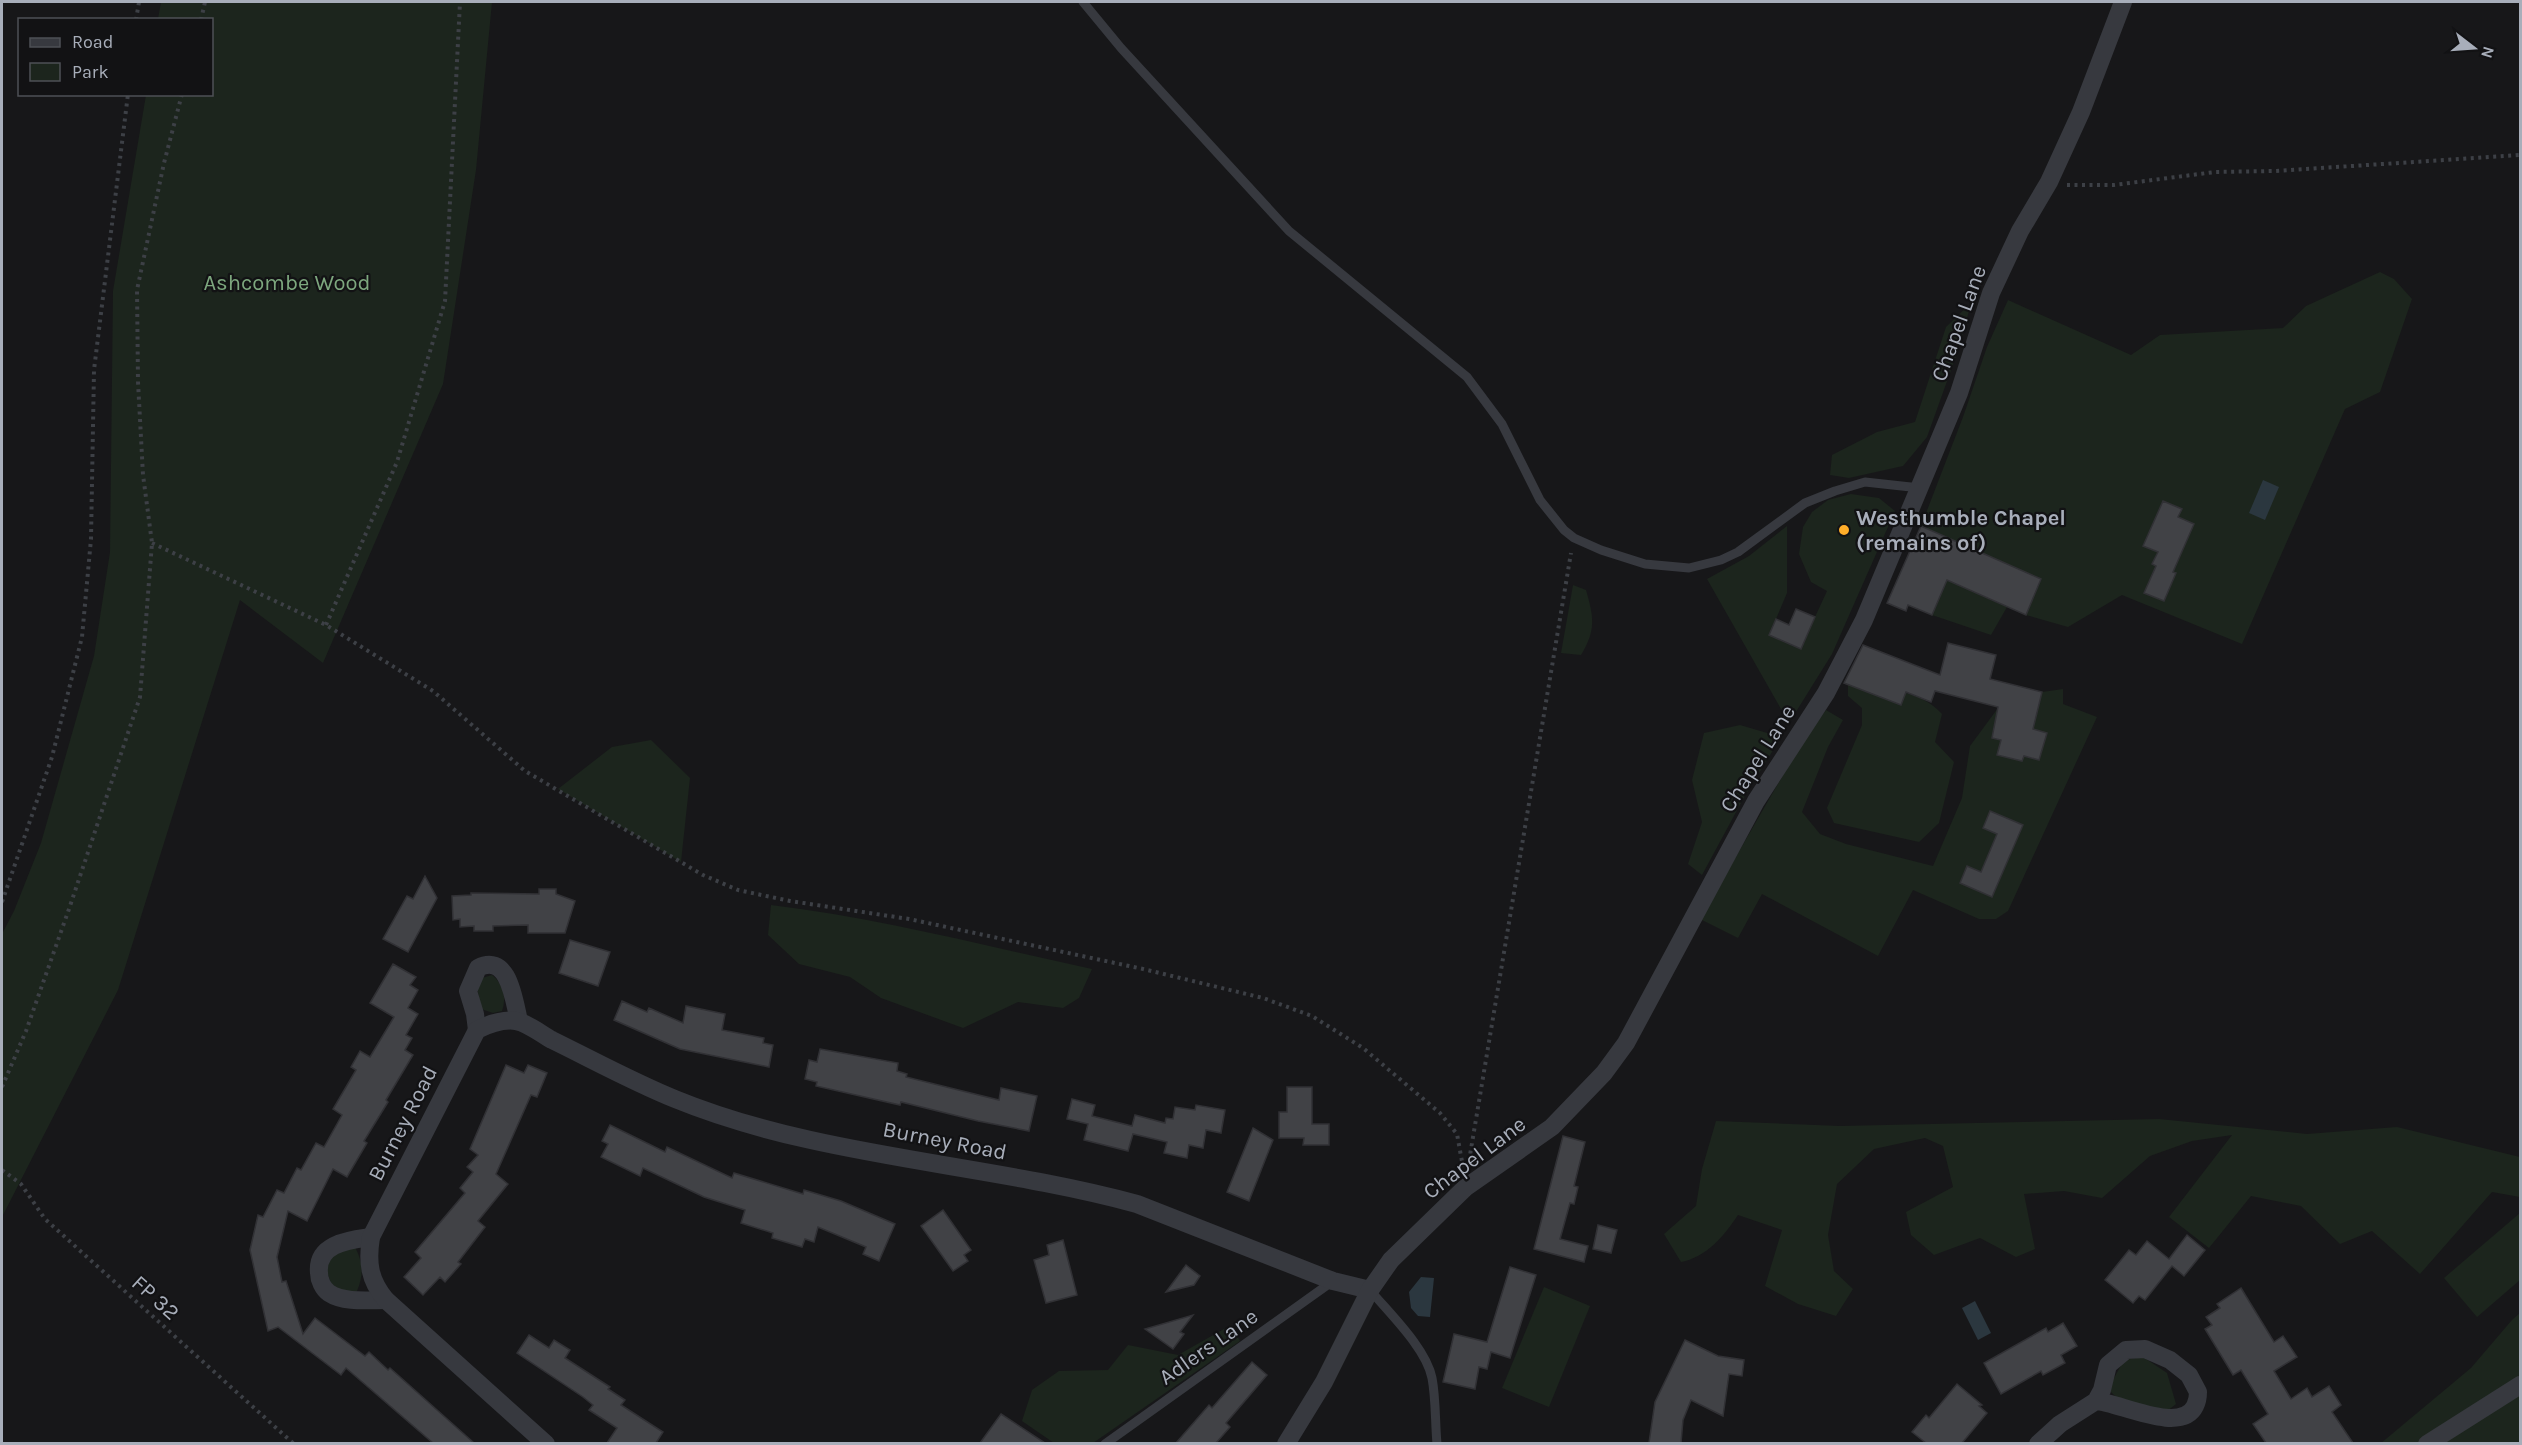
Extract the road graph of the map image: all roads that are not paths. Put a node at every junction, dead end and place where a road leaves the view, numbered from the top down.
1 (1083, 2) edge
2 (2123, 2) edge
3 (1920, 488) junction
4 (519, 1021) junction
5 (477, 1030) junction
6 (371, 1237) junction
7 (1334, 1281) junction
8 (1370, 1290) junction
9 (386, 1300) junction
10 (2520, 1385) edge
11 (2096, 1401) junction
12 (546, 1443) edge
13 (1105, 1443) edge
14 (1286, 1443) edge
15 (1437, 1443) edge
16 (2038, 1443) edge
17 (2427, 1443) edge

1 - 3 lane
2 - 3 street, Chapel Lane
3 - 8 street, Chapel Lane
4 - 5 street
4 - 5 street
4 - 7 street, Burney Road
5 - 6 street, Burney Road
6 - 9 street, Burney Road
6 - 9 street
7 - 8 street, Burney Road
7 - 13 lane, Adlers Lane
8 - 14 street, Chapel Lane
8 - 15 lane
9 - 12 street, Burney Road
10 - 17 street
11 - 11 street
11 - 16 street

